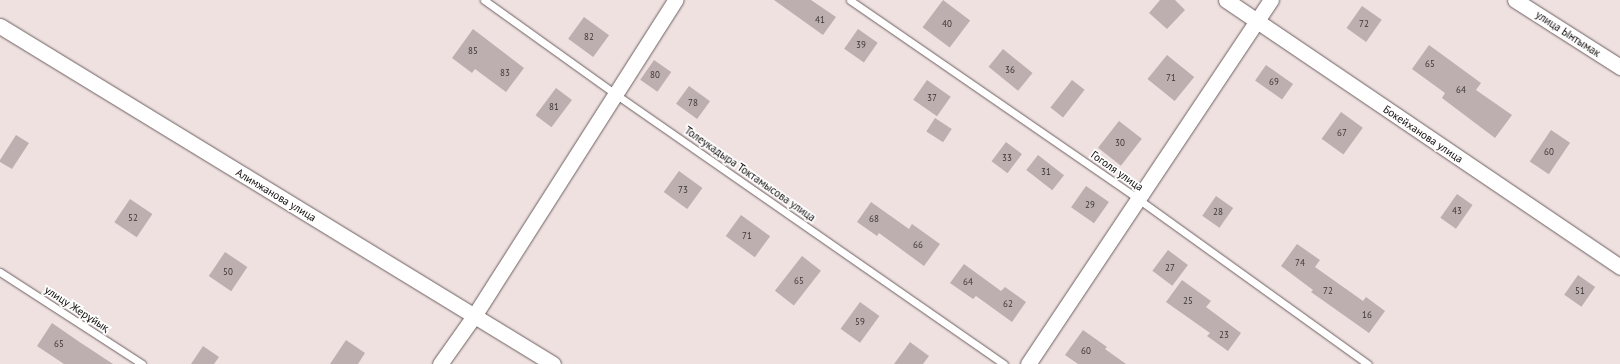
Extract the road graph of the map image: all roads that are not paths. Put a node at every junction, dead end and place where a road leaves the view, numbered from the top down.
1 (484, 0) edge
2 (675, 0) edge
3 (850, 0) edge
4 (1226, 0) edge
5 (1271, 0) edge
6 (1515, 0) edge
7 (1256, 22) junction
8 (0, 26) edge
9 (1620, 67) edge
10 (614, 93) junction
11 (1138, 199) junction
12 (1620, 267) edge
13 (0, 272) edge
14 (474, 316) junction
15 (142, 364) edge
16 (440, 364) edge
17 (553, 364) edge
18 (1004, 364) edge
19 (1028, 364) edge
20 (1368, 364) edge

1 - 10 lane, Толеукадыра Токтамысова улица
2 - 10 street
3 - 11 lane, Гоголя улица
4 - 7 street, Бокейханова улица
5 - 7 street
6 - 9 street, улица Ынтымак
7 - 11 street
7 - 12 street, Бокейханова улица
8 - 14 street, Алимжанова улица
10 - 14 street
10 - 18 lane, Толеукадыра Токтамысова улица
11 - 19 street
11 - 20 lane, Гоголя улица
13 - 15 lane, улицу Жерұйық
14 - 16 street
14 - 17 street, Алимжанова улица

